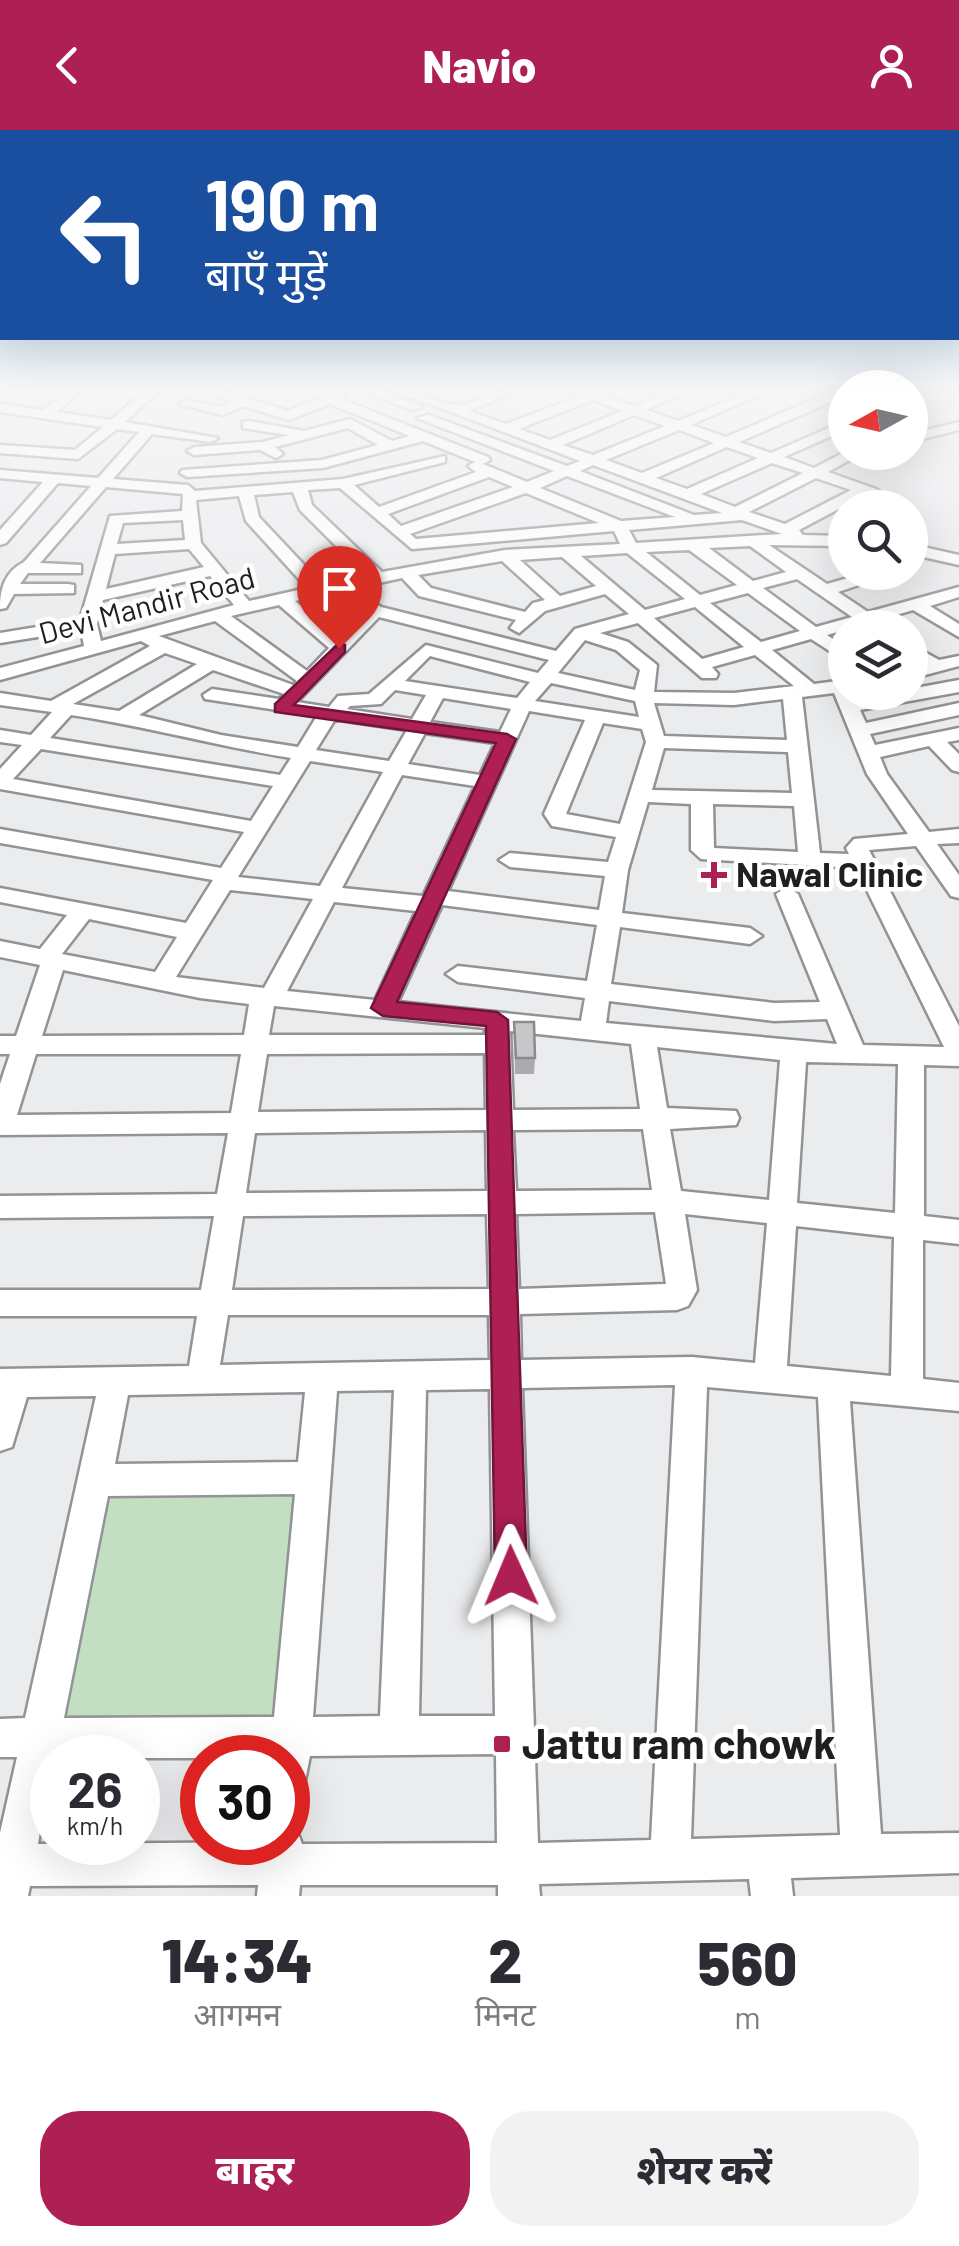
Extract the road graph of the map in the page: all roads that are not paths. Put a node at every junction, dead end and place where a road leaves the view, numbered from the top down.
1 (108, 473) edge
2 (188, 473) edge
3 (249, 473) edge
4 (367, 473) edge
5 (381, 473) edge
6 (470, 473) edge
7 (500, 473) edge
8 (562, 473) edge
9 (579, 473) edge
10 (632, 473) edge
11 (654, 473) edge
12 (734, 473) edge
13 (0, 474) edge
14 (814, 474) joint
15 (371, 476) junction
16 (644, 478) junction
17 (54, 479) junction
18 (99, 483) junction
19 (343, 483) junction
20 (188, 486) junction
21 (299, 486) junction
22 (526, 488) junction
23 (863, 490) edge
24 (245, 491) junction
25 (689, 494) junction
26 (565, 504) junction
27 (828, 508) edge
28 (548, 511) dead end
29 (377, 513) junction
30 (742, 514) junction
31 (190, 516) junction
32 (530, 518) dead end
33 (696, 520) junction
34 (619, 526) junction
35 (786, 530) junction
36 (2, 536) edge
37 (405, 538) junction
38 (478, 538) junction
39 (804, 539) junction
40 (753, 540) junction
41 (828, 540) edge
42 (192, 544) junction
43 (692, 544) junction
44 (630, 548) junction
45 (106, 550) junction
46 (566, 552) junction
47 (928, 553) edge
48 (505, 555) junction
49 (828, 556) edge
50 (954, 558) edge
51 (928, 563) edge
52 (0, 565) edge
53 (436, 565) junction
54 (27, 567) junction
55 (794, 569) junction
56 (74, 570) dead end
57 (214, 570) junction
58 (406, 572) junction
59 (378, 578) junction
60 (344, 585) junction
61 (750, 586) junction
62 (609, 588) junction
63 (68, 589) dead end
64 (828, 589) edge
65 (825, 590) junction
66 (319, 591) junction
67 (959, 592) edge
68 (94, 597) junction
69 (2, 599) edge
70 (282, 599) junction
71 (698, 601) junction
72 (557, 602) junction
73 (915, 604) junction
74 (56, 605) dead end
75 (245, 607) junction
76 (375, 610) junction
77 (853, 610) edge
78 (901, 610) edge
79 (217, 614) junction
80 (642, 616) junction
81 (528, 618) junction
82 (88, 624) junction
83 (828, 630) edge
84 (959, 632) edge
85 (581, 633) junction
86 (813, 633) junction
87 (142, 634) junction
88 (0, 638) edge
89 (505, 643) junction
90 (828, 644) edge
91 (163, 646) junction
92 (93, 647) junction
93 (339, 648) junction
94 (758, 648) junction
95 (64, 655) junction
96 (561, 658) junction
97 (211, 662) junction
98 (946, 664) edge
99 (605, 665) junction
100 (700, 665) junction
101 (0, 674) edge
102 (113, 674) junction
103 (544, 678) junction
104 (959, 683) edge
105 (392, 684) junction
106 (302, 686) junction
107 (928, 686) edge
108 (438, 690) junction
109 (828, 693) edge
110 (803, 694) junction
111 (212, 695) dead end
112 (643, 697) junction
113 (0, 698) edge
114 (734, 699) junction
115 (524, 702) junction
116 (60, 708) junction
117 (281, 708) junction
118 (959, 709) edge
119 (851, 710) edge
120 (597, 715) junction
121 (330, 716) junction
122 (122, 717) junction
123 (418, 728) junction
124 (859, 730) junction
125 (655, 733) junction
126 (959, 734) edge
127 (0, 736) edge
128 (507, 739) junction
129 (933, 739) junction
130 (35, 742) junction
131 (798, 746) junction
132 (868, 753) junction
133 (304, 754) junction
134 (959, 766) edge
135 (396, 768) junction
136 (0, 782) edge
137 (286, 782) junction
138 (487, 782) junction
139 (639, 796) junction
140 (702, 797) junction
141 (804, 800) junction
142 (257, 828) junction
143 (628, 832) junction
144 (0, 836) edge
145 (959, 836) edge
146 (924, 839) junction
147 (510, 860) dead end
148 (810, 860) junction
149 (864, 862) junction
150 (616, 870) junction
151 (225, 879) junction
152 (959, 891) edge
153 (787, 894) dead end
154 (0, 895) edge
155 (327, 895) junction
156 (432, 901) junction
157 (84, 910) junction
158 (609, 920) junction
159 (193, 932) junction
160 (750, 936) dead end
161 (0, 949) edge
162 (50, 959) junction
163 (458, 974) dead end
164 (161, 982) junction
165 (598, 990) junction
166 (267, 997) junction
167 (383, 1008) junction
168 (834, 1010) junction
169 (592, 1030) junction
170 (497, 1032) junction
171 (642, 1036) junction
172 (256, 1044) junction
173 (13, 1045) edge
174 (794, 1052) junction
175 (854, 1054) junction
176 (959, 1054) edge
177 (911, 1056) junction
178 (726, 1118) dead end
179 (500, 1119) junction
180 (654, 1119) junction
181 (244, 1122) junction
182 (0, 1124) edge
183 (666, 1202) junction
184 (502, 1204) junction
185 (230, 1206) junction
186 (0, 1207) edge
187 (784, 1214) junction
188 (907, 1226) junction
189 (959, 1232) edge
190 (504, 1302) junction
191 (0, 1303) edge
192 (214, 1303) junction
193 (692, 1371) junction
194 (506, 1377) junction
195 (410, 1378) junction
196 (322, 1379) junction
197 (770, 1379) junction
198 (202, 1381) junction
199 (115, 1382) junction
200 (7, 1383) edge
201 (833, 1386) junction
202 (906, 1393) junction
203 (959, 1396) edge
204 (0, 1436) edge
205 (313, 1478) junction
206 (94, 1480) junction
207 (515, 1734) junction
208 (41, 1735) edge
209 (292, 1735) edge
210 (310, 1736) edge
211 (399, 1736) junction
212 (0, 1738) edge
213 (30, 1738) edge
214 (30, 1786) edge
215 (959, 1853) edge
216 (862, 1855) junction
217 (670, 1860) junction
218 (280, 1868) edge
219 (770, 1877) edge
220 (519, 1880) edge
221 (10, 1881) edge

1 - 18 street
2 - 20 street
3 - 20 street
4 - 15 street
5 - 15 street
6 - 29 street
7 - 22 street
8 - 22 street
9 - 33 street
10 - 16 street
11 - 16 street
12 - 25 street
13 - 17 street
14 - 23 street
14 - 30 street
15 - 19 street
16 - 25 street
17 - 18 street
17 - 36 street
18 - 20 street
18 - 54 street
19 - 21 street
19 - 29 street
20 - 24 street
20 - 31 street
21 - 24 street
21 - 59 street
22 - 26 street
22 - 37 street
24 - 66 street
25 - 30 street
26 - 28 street
26 - 34 street
27 - 35 street
29 - 37 street
30 - 33 street
30 - 35 street
31 - 42 street
31 - 45 street
32 - 38 street
33 - 34 street
34 - 38 street
34 - 44 street
35 - 39 street
37 - 38 street
37 - 53 street
39 - 40 street, Devi Mandir Road
39 - 41 street, Devi Mandir Road
40 - 43 street, Devi Mandir Road
40 - 55 street
42 - 45 street
42 - 57 street
43 - 44 street, Devi Mandir Road
43 - 61 street
44 - 46 street, Devi Mandir Road
44 - 71 street
45 - 68 street
46 - 48 street, Devi Mandir Road
46 - 62 street
47 - 50 street
48 - 53 street, Devi Mandir Road
48 - 72 street
49 - 55 street
50 - 51 street
52 - 54 street
53 - 58 street, Devi Mandir Road
54 - 56 street
54 - 69 street
55 - 61 street
55 - 65 street
57 - 68 street
57 - 75 street
58 - 59 street, Devi Mandir Road
58 - 81 street
59 - 60 street, Devi Mandir Road
60 - 66 street, Devi Mandir Road
60 - 76 street
61 - 71 street
61 - 86 street
62 - 72 street
62 - 80 street
63 - 69 street
64 - 65 street
65 - 77 street
66 - 70 street, Devi Mandir Road
67 - 73 street
68 - 82 street
69 - 74 street
70 - 75 street, Devi Mandir Road
70 - 93 street
71 - 80 street
71 - 94 street
72 - 81 street
73 - 78 street
73 - 84 street
75 - 79 street, Devi Mandir Road
76 - 89 street
76 - 93 street
79 - 87 street, Devi Mandir Road
79 - 106 street
80 - 85 street
80 - 100 street
81 - 89 street
82 - 88 street
82 - 92 street
83 - 86 street
85 - 96 street
85 - 99 street
86 - 90 street
86 - 94 street
87 - 91 street
87 - 92 street, Devi Mandir Road
89 - 96 street
91 - 97 street
91 - 102 street
92 - 95 street, Devi Mandir Road
93 - 106 street
94 - 100 street
94 - 110 street
95 - 101 street, Devi Mandir Road
95 - 102 street
96 - 103 street
97 - 106 street
97 - 122 street
98 - 104 street
99 - 103 street
99 - 112 street
99 - 112 street
100 - 114 street
102 - 116 street
103 - 105 street
103 - 115 street
104 - 107 street
105 - 108 street
105 - 121 street
106 - 117 street
108 - 115 street
108 - 123 street
109 - 110 street
110 - 114 street
110 - 131 street
111 - 117 street
112 - 114 street
112 - 125 street
113 - 116 street
115 - 120 street
115 - 128 street
116 - 122 street
116 - 130 street
117 - 121 street
118 - 124 street
119 - 124 street
120 - 125 street
120 - 143 street
121 - 123 street
121 - 133 street
122 - 133 street
123 - 128 street
123 - 135 street
124 - 132 street
125 - 131 street
125 - 139 street
126 - 129 street
127 - 130 street
128 - 138 street
129 - 132 street
129 - 134 street
130 - 136 street
130 - 137 street
131 - 141 street
132 - 146 street
133 - 135 street
133 - 137 street
135 - 138 street
135 - 155 street
136 - 142 street
137 - 142 street
138 - 156 street
139 - 140 street
139 - 143 street
140 - 141 street
140 - 148 street
141 - 148 street
142 - 151 street
143 - 150 street
144 - 151 street
145 - 146 street
146 - 149 street
146 - 152 street
147 - 150 street
148 - 149 street
149 - 176 street
150 - 158 street
151 - 155 street
151 - 159 street
153 - 168 street
154 - 157 street
155 - 156 street
155 - 166 street
156 - 158 street
156 - 167 street
157 - 159 street
157 - 162 street
158 - 160 street
158 - 165 street
159 - 164 street
161 - 162 street
162 - 164 street
162 - 173 street
163 - 165 street
164 - 166 street
165 - 168 street
165 - 169 street
166 - 167 street
166 - 172 street
167 - 170 street
168 - 175 street
169 - 170 street
169 - 171 street
170 - 172 street
170 - 179 street
171 - 174 street
171 - 180 street
172 - 173 street
172 - 181 street
173 - 182 street
174 - 175 street
174 - 187 street
175 - 177 street
176 - 177 street
177 - 188 street
178 - 180 street
179 - 180 street
179 - 181 street
179 - 184 street
180 - 183 street
181 - 182 street
181 - 185 street
183 - 184 street
183 - 187 street
183 - 190 street
184 - 185 street
184 - 190 street
185 - 186 street
185 - 192 street
187 - 188 street
187 - 197 street
188 - 189 street
188 - 202 street
190 - 192 street
190 - 194 street
191 - 192 street
192 - 198 street
193 - 194 street
193 - 197 street
193 - 217 street
194 - 195 street
194 - 207 street
195 - 196 street
195 - 211 street
196 - 198 street
196 - 205 street
197 - 201 street
198 - 199 street
199 - 200 street
199 - 206 street
200 - 204 street
201 - 202 street
201 - 216 street
202 - 203 street
205 - 206 street
205 - 209 street
206 - 208 street
207 - 211 street
207 - 220 street
210 - 211 street
212 - 213 street
214 - 221 street
215 - 216 street
216 - 219 street
217 - 219 street
217 - 220 street
218 - 220 street
218 - 221 street

